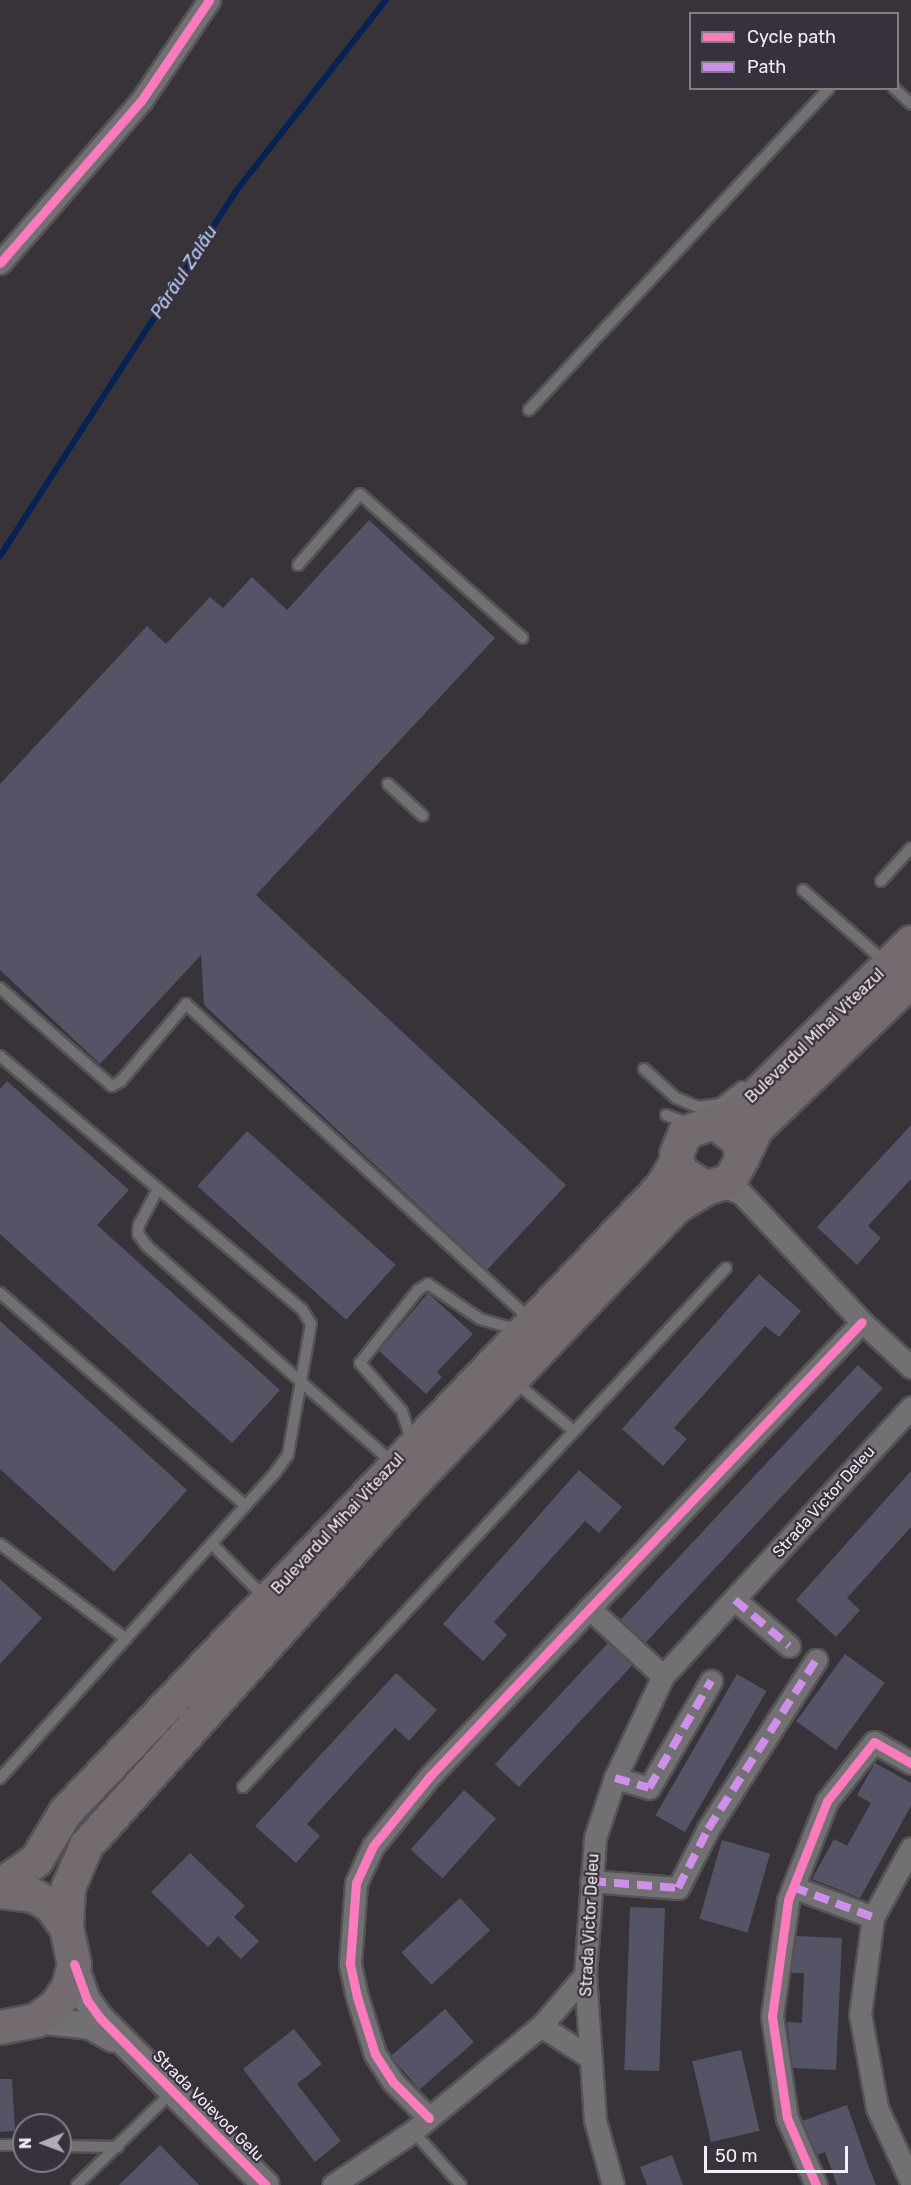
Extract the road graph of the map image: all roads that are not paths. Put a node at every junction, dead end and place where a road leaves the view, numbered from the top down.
1 (209, 0) edge
2 (827, 90) edge
3 (896, 90) edge
4 (911, 104) edge
5 (0, 263) edge
6 (529, 410) dead end
7 (298, 565) dead end
8 (523, 638) dead end
9 (388, 784) dead end
10 (423, 816) dead end
11 (911, 848) edge
12 (881, 881) dead end
13 (803, 890) dead end
14 (904, 963) edge
15 (0, 988) edge
16 (0, 1056) edge
17 (644, 1069) dead end
18 (768, 1083) junction
19 (692, 1138) junction
20 (729, 1179) junction
21 (158, 1189) junction
22 (726, 1268) dead end
23 (0, 1293) edge
24 (861, 1322) junction
25 (527, 1325) junction
26 (911, 1367) edge
27 (512, 1380) junction
28 (303, 1385) junction
29 (911, 1407) edge
30 (574, 1431) junction
31 (407, 1464) junction
32 (246, 1506) junction
33 (0, 1544) edge
34 (212, 1544) junction
35 (735, 1600) junction
36 (589, 1608) junction
37 (277, 1609) junction
38 (126, 1639) junction
39 (789, 1646) dead end
40 (816, 1660) dead end
41 (663, 1676) junction
42 (711, 1681) dead end
43 (911, 1763) edge
44 (0, 1778) edge
45 (615, 1778) junction
46 (243, 1787) dead end
47 (911, 1848) edge
48 (591, 1881) junction
49 (0, 1885) edge
50 (793, 1887) junction
51 (0, 1891) edge
52 (873, 1917) junction
53 (66, 1927) junction
54 (74, 1964) junction
55 (585, 1975) junction
56 (36, 2020) junction
57 (541, 2026) junction
58 (0, 2027) edge
59 (129, 2047) junction
60 (588, 2055) junction
61 (173, 2091) junction
62 (421, 2125) junction
63 (72, 2146) edge
64 (118, 2147) junction
65 (911, 2182) edge
66 (264, 2184) edge
67 (77, 2185) edge
68 (333, 2185) edge
69 (461, 2185) edge
70 (613, 2185) edge
71 (816, 2185) edge

1 - 5 street
2 - 6 lane
3 - 4 lane
7 - 8 lane
9 - 10 lane
11 - 12 lane
13 - 14 lane
14 - 18 main road, Bulevardul Mihai Viteazul
14 - 20 main road, Bulevardul Mihai Viteazul
15 - 25 lane
16 - 21 lane
17 - 18 lane
18 - 19 main road, Bulevardul Mihai Viteazul
19 - 20 main road
19 - 20 main road
19 - 25 main road, Bulevardul Mihai Viteazul
20 - 24 street
20 - 27 main road, Bulevardul Mihai Viteazul
21 - 28 lane
21 - 28 lane
22 - 30 lane
23 - 32 lane
24 - 26 street
24 - 36 street
25 - 31 main road, Bulevardul Mihai Viteazul
25 - 31 lane
27 - 30 lane
27 - 31 main road, Bulevardul Mihai Viteazul
28 - 31 lane
28 - 32 lane
29 - 35 street, Strada Victor Deleu
30 - 46 lane
31 - 37 main road, Bulevardul Mihai Viteazul
32 - 34 lane
33 - 38 lane
34 - 37 lane
34 - 38 lane
35 - 39 street
35 - 41 street, Strada Victor Deleu
36 - 41 street
36 - 62 street
37 - 49 main road, Bulevardul Mihai Viteazul
37 - 53 main road, Bulevardul Mihai Viteazul
38 - 44 lane
40 - 48 street
41 - 45 street, Strada Victor Deleu
42 - 45 street
43 - 50 street
45 - 48 street, Strada Victor Deleu
47 - 52 street
48 - 55 street, Strada Victor Deleu
50 - 52 street
50 - 71 street
51 - 53 main road
52 - 65 street
53 - 54 main road
54 - 56 main road
54 - 59 street
55 - 57 street
55 - 60 street, Strada Victor Deleu
56 - 58 main road
56 - 59 street
57 - 60 street
57 - 62 street
59 - 61 street, Strada Voievod Gelu
60 - 70 street, Strada Victor Deleu
61 - 64 lane
61 - 66 street, Strada Voievod Gelu
62 - 68 street
62 - 69 lane
63 - 64 lane
64 - 67 lane

